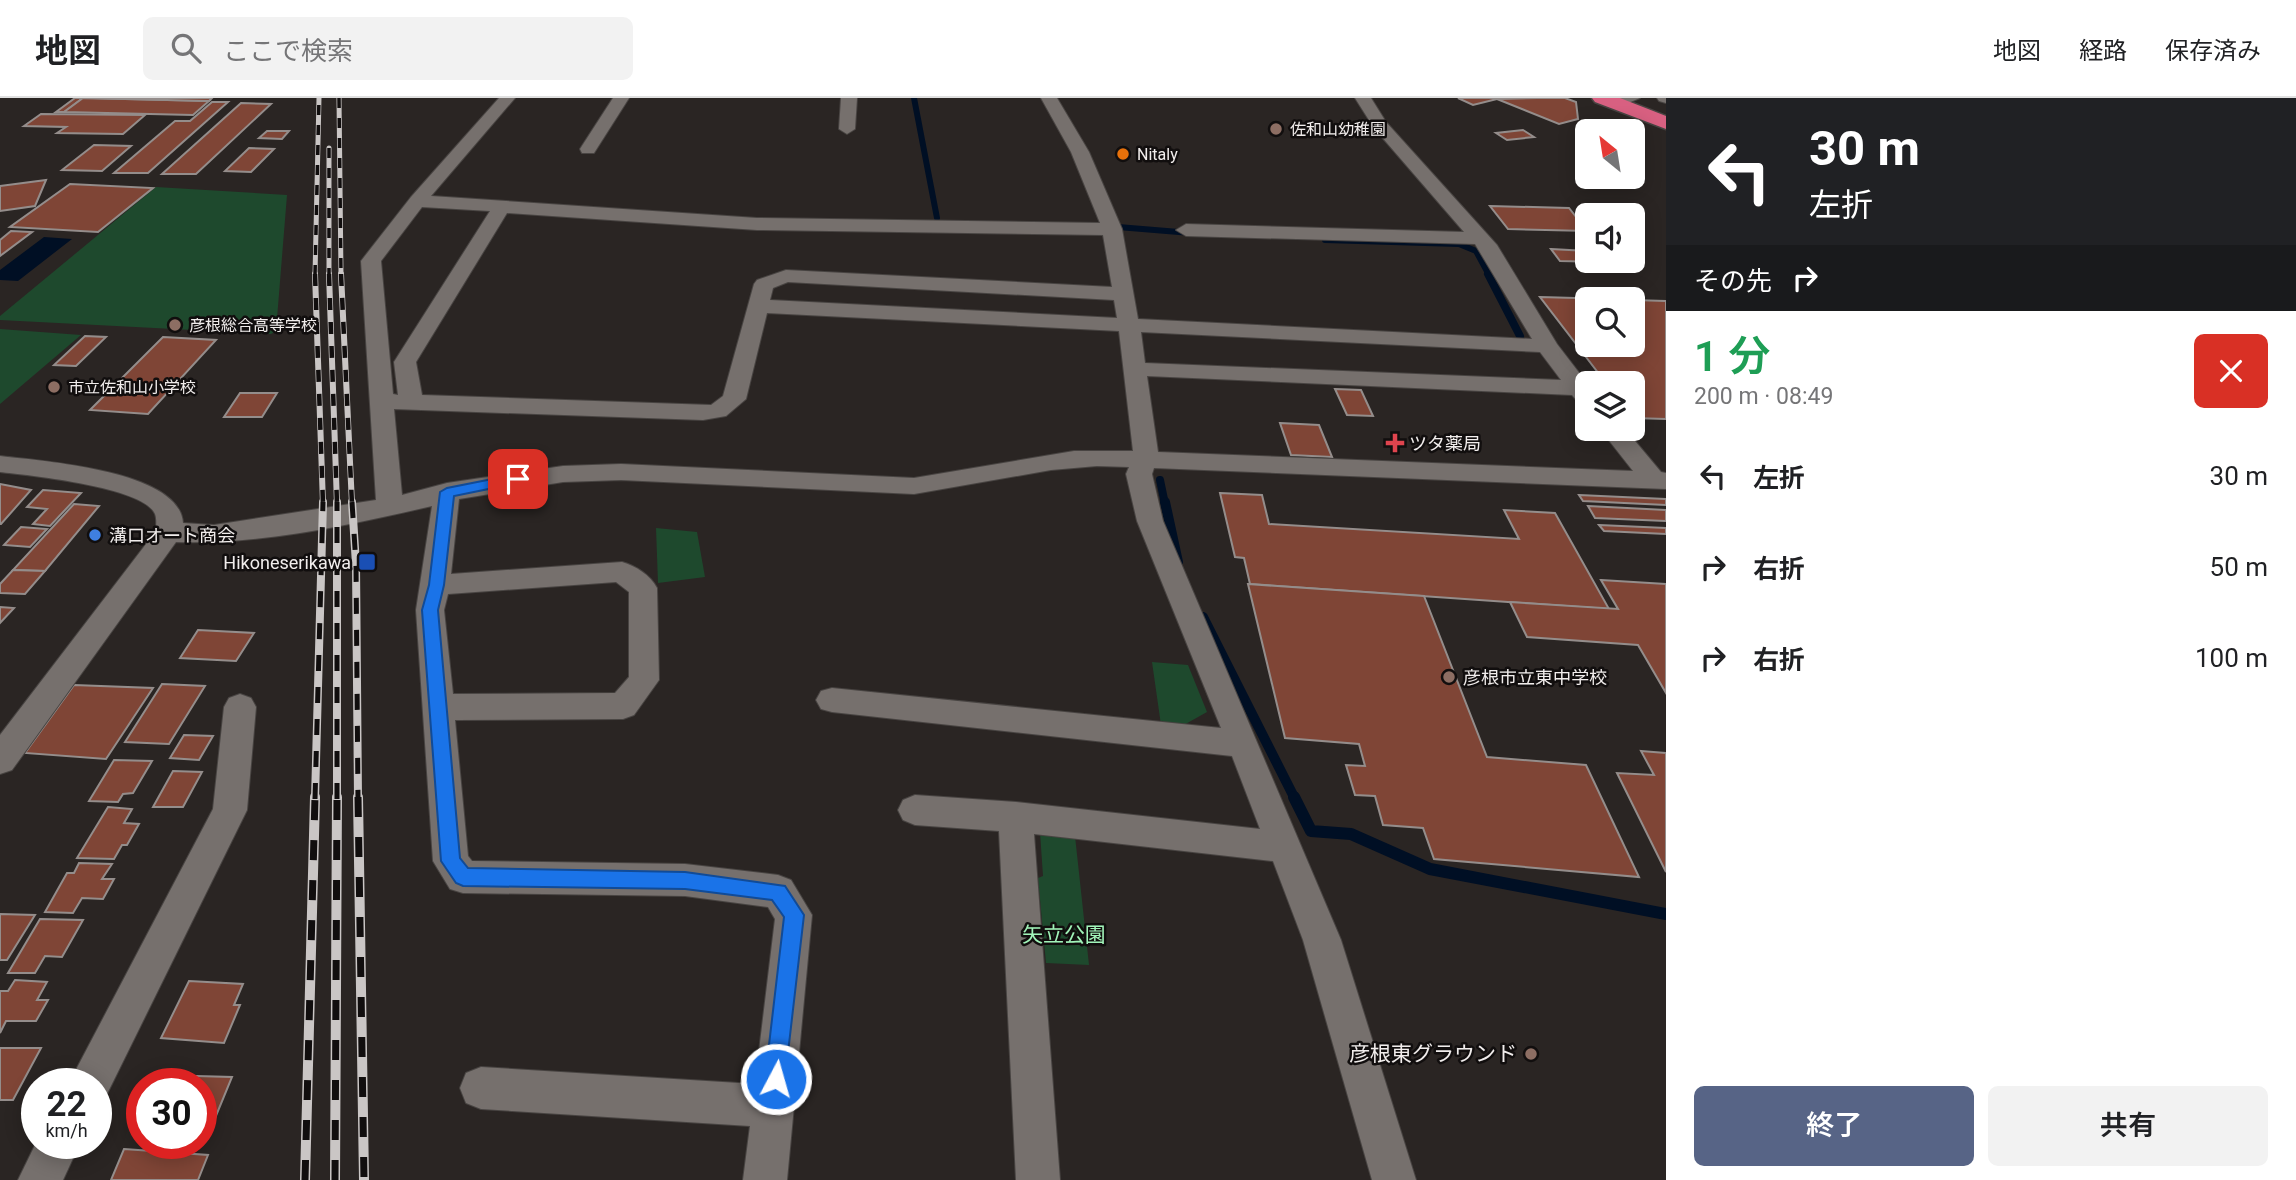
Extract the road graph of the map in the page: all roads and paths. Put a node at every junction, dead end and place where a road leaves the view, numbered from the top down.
1 (507, 98) edge
2 (621, 98) edge
3 (849, 98) edge
4 (1049, 98) edge
5 (1363, 98) edge
6 (1617, 100) edge
7 (1666, 123) edge
8 (847, 129) dead end
9 (588, 149) dead end
10 (417, 201) junction
11 (501, 208) junction
12 (1112, 229) junction
13 (1186, 230) dead end
14 (1479, 238) junction
15 (1122, 294) junction
16 (758, 306) junction
17 (1129, 327) junction
18 (1547, 346) junction
19 (1135, 369) junction
20 (1575, 383) edge
21 (1575, 393) edge
22 (411, 400) junction
23 (382, 401) junction
24 (1623, 441) edge
25 (1143, 460) junction
26 (0, 464) edge
27 (1660, 480) edge
28 (447, 492) junction
29 (390, 507) junction
30 (169, 532) junction
31 (436, 585) junction
32 (832, 700) dead end
33 (240, 707) dead end
34 (438, 707) junction
35 (1244, 744) junction
36 (0, 760) edge
37 (915, 810) dead end
38 (1016, 817) junction
39 (1284, 847) junction
40 (98, 1068) edge
41 (481, 1087) dead end
42 (773, 1107) junction
43 (51, 1159) edge
44 (40, 1180) edge
45 (765, 1180) edge
46 (1038, 1180) edge
47 (1394, 1180) edge

1 - 10 street
2 - 9 street
3 - 8 street
4 - 12 street
5 - 14 street
6 - 7 highway
10 - 11 street
10 - 23 street
11 - 12 street
11 - 22 street
12 - 15 street
13 - 14 street
14 - 18 street
15 - 16 street
15 - 17 street
16 - 17 street
16 - 22 street
17 - 18 street
17 - 19 street
18 - 20 street
19 - 21 street
19 - 25 street
22 - 23 street
23 - 29 street
24 - 27 street
25 - 27 street
25 - 28 street
25 - 35 street
26 - 30 street
28 - 29 street
28 - 31 street
29 - 30 street
30 - 36 street
31 - 34 street
31 - 34 street
32 - 35 street
33 - 40 street
34 - 42 street
35 - 39 street
37 - 38 street
38 - 39 street
38 - 46 street
39 - 47 street
41 - 42 street
42 - 45 street
43 - 44 street

